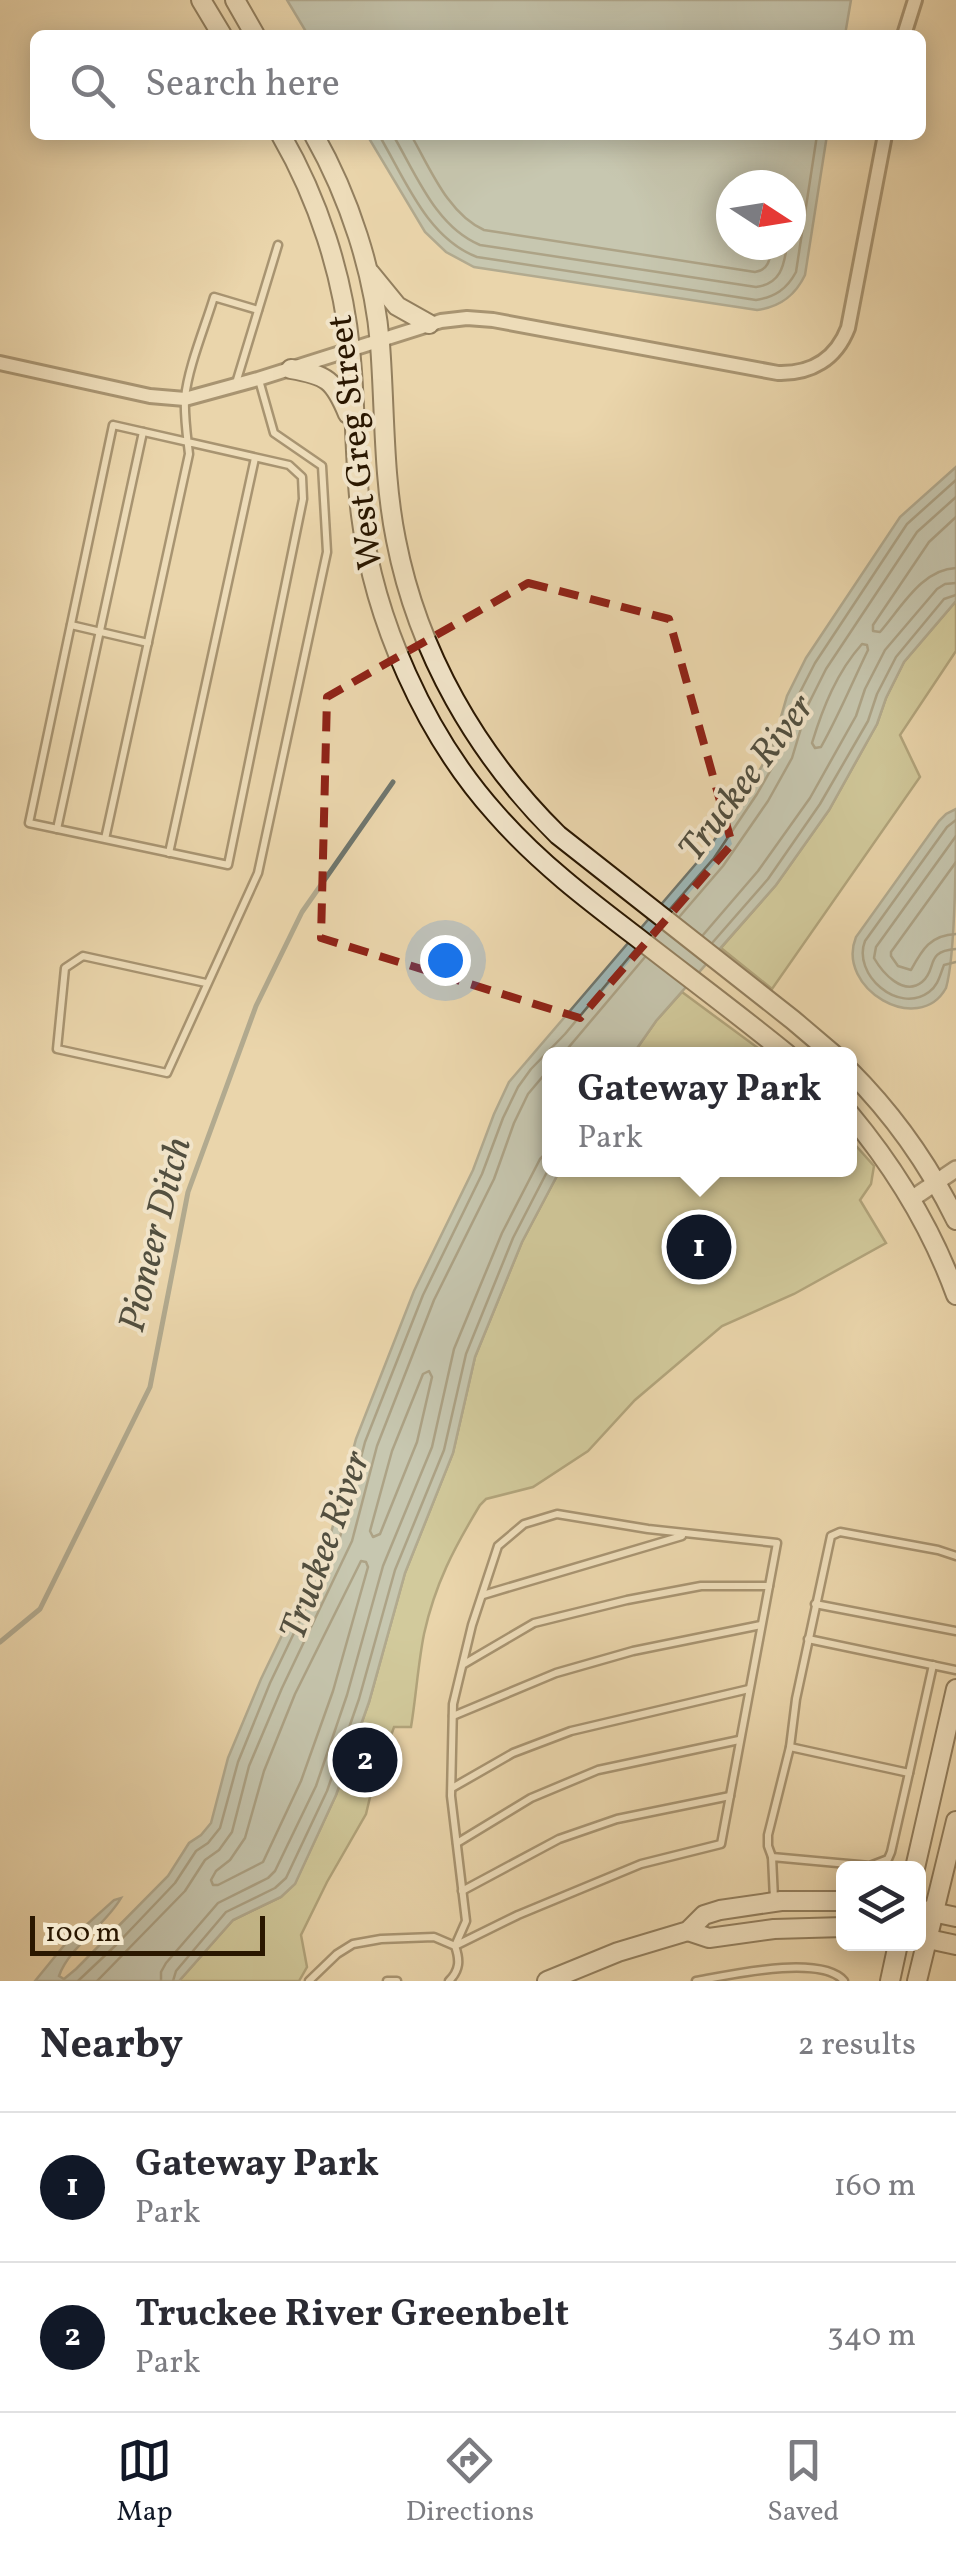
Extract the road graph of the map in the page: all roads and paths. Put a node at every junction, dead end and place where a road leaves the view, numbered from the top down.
1 (201, 0) edge
2 (234, 0) edge
3 (915, 0) edge
4 (219, 30) edge
5 (253, 30) edge
6 (906, 30) edge
7 (284, 140) edge
8 (316, 140) edge
9 (884, 140) edge
10 (278, 245) dead end
11 (366, 267) junction
12 (258, 310) junction
13 (429, 324) junction
14 (379, 340) junction
15 (350, 349) junction
16 (0, 363) edge
17 (291, 369) junction
18 (258, 379) junction
19 (235, 386) junction
20 (185, 400) junction
21 (355, 429) junction
22 (143, 432) junction
23 (188, 442) junction
24 (255, 458) junction
25 (70, 625) junction
26 (100, 632) junction
27 (148, 642) junction
28 (57, 829) junction
29 (105, 839) junction
30 (170, 853) junction
31 (206, 983) junction
32 (778, 1047) edge
33 (825, 1047) edge
34 (857, 1079) edge
35 (857, 1123) edge
36 (956, 1170) edge
37 (936, 1183) junction
38 (910, 1200) junction
39 (956, 1220) edge
40 (956, 1295) edge
41 (688, 1534) junction
42 (956, 1556) edge
43 (769, 1586) junction
44 (482, 1595) junction
45 (815, 1604) junction
46 (762, 1625) junction
47 (956, 1632) edge
48 (808, 1638) junction
49 (463, 1664) junction
50 (933, 1665) junction
51 (956, 1670) edge
52 (956, 1688) edge
53 (749, 1689) junction
54 (453, 1716) junction
55 (740, 1740) junction
56 (790, 1748) junction
57 (908, 1773) junction
58 (451, 1789) junction
59 (730, 1796) junction
60 (956, 1820) edge
61 (456, 1843) junction
62 (772, 1856) junction
63 (916, 1861) edge
64 (462, 1891) junction
65 (836, 1901) edge
66 (774, 1902) junction
67 (926, 1910) edge
68 (956, 1917) edge
69 (836, 1927) edge
70 (688, 1932) junction
71 (926, 1939) edge
72 (956, 1945) edge
73 (455, 1946) junction
74 (896, 1951) edge
75 (921, 1951) edge
76 (309, 1981) edge
77 (387, 1981) edge
78 (397, 1981) edge
79 (449, 1981) edge
80 (547, 1981) edge
81 (696, 1981) edge
82 (844, 1981) edge
83 (890, 1981) edge
84 (917, 1981) edge

1 - 4 main road
2 - 5 main road
3 - 6 street
7 - 15 main road, West Greg Street
8 - 11 main road, West Greg Street
9 - 13 street
10 - 12 lane
11 - 13 main road
11 - 14 main road, West Greg Street
12 - 19 lane
12 - 20 lane
13 - 14 street
14 - 15 street
14 - 33 main road, West Greg Street
15 - 17 street
15 - 21 main road, West Greg Street
16 - 20 street
17 - 18 street
17 - 21 main road
18 - 19 street
18 - 31 lane
19 - 20 street
20 - 23 lane
21 - 32 main road, West Greg Street
22 - 23 lane
22 - 25 lane
22 - 26 lane
23 - 24 lane
23 - 27 lane
24 - 30 lane
24 - 30 lane
25 - 26 lane
25 - 28 lane
26 - 27 lane
26 - 28 lane
27 - 29 lane
28 - 29 lane
29 - 30 lane
31 - 31 lane
34 - 37 main road
35 - 38 main road
36 - 37 street
37 - 38 street
37 - 39 main road
38 - 40 main road
41 - 43 lane
41 - 44 lane
41 - 44 lane
42 - 45 lane
43 - 46 lane
43 - 49 lane
44 - 49 lane
45 - 47 lane
45 - 48 lane
46 - 53 lane
46 - 54 lane
48 - 50 lane
48 - 56 lane
49 - 54 lane
50 - 51 lane
50 - 57 lane
52 - 63 main road
53 - 55 lane
53 - 58 lane
54 - 58 lane
55 - 59 lane
55 - 61 lane
56 - 57 lane
56 - 62 lane
57 - 62 lane
58 - 61 lane
59 - 64 lane
59 - 73 lane
60 - 67 main road
61 - 64 lane
62 - 66 lane
64 - 73 lane
65 - 66 main road
66 - 70 main road
67 - 68 main road
69 - 70 main road
70 - 80 main road
71 - 72 main road
73 - 76 lane
73 - 79 lane
74 - 83 main road
75 - 84 main road
77 - 78 lane
81 - 82 lane

